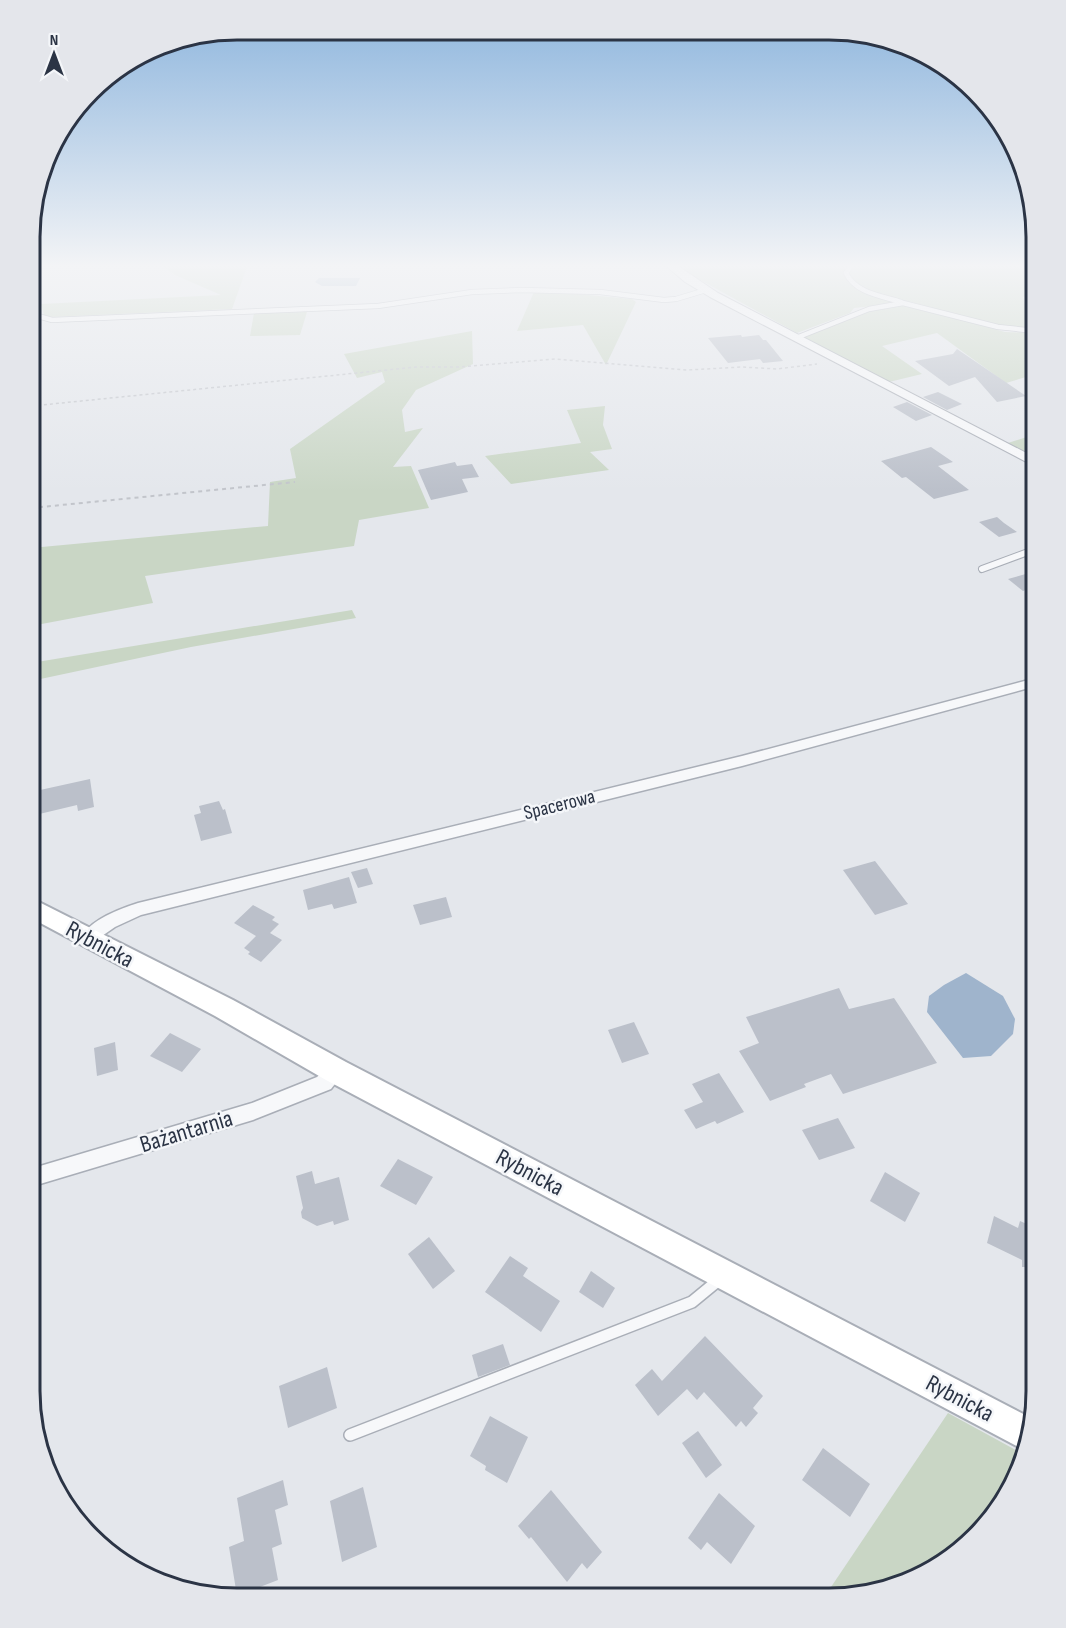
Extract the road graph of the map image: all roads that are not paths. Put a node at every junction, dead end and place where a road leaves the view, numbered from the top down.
1 (800, 340) edge
2 (1026, 458) edge
3 (1026, 553) edge
4 (982, 569) dead end
5 (1026, 685) edge
6 (40, 912) edge
7 (89, 938) junction
8 (336, 1071) junction
9 (40, 1175) edge
10 (726, 1274) junction
11 (1021, 1431) edge
12 (350, 1435) dead end

1 - 2 street
3 - 4 lane
5 - 7 street, Spacerowa
6 - 7 main road, Rybnicka
7 - 8 main road, Rybnicka
8 - 9 street, Bażantarnia
8 - 10 main road, Rybnicka
10 - 11 main road, Rybnicka
10 - 12 lane

